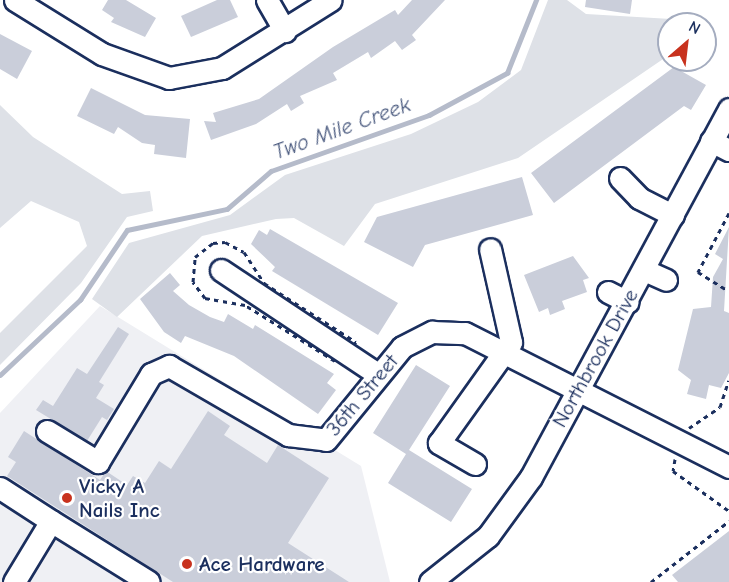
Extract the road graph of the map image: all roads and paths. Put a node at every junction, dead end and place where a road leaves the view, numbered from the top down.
1 (15, 0) edge
2 (267, 0) edge
3 (331, 0) edge
4 (285, 32) junction
5 (729, 109) edge
6 (720, 146) edge
7 (620, 178) dead end
8 (729, 213) edge
9 (673, 215) junction
10 (490, 249) dead end
11 (221, 270) dead end
12 (644, 270) junction
13 (666, 280) dead end
14 (729, 291) edge
15 (608, 292) dead end
16 (628, 302) junction
17 (508, 351) junction
18 (376, 373) junction
19 (579, 388) junction
20 (47, 431) dead end
21 (475, 464) dead end
22 (729, 467) edge
23 (0, 488) edge
24 (51, 521) junction
25 (729, 521) edge
26 (14, 582) edge
27 (149, 582) edge
28 (430, 582) edge
29 (651, 582) edge

1 - 4 street
2 - 4 street
3 - 4 street
5 - 6 street, Northbrook Drive
6 - 9 street, Northbrook Drive
7 - 9 street
8 - 14 path
9 - 12 street, Northbrook Drive
10 - 17 street
11 - 18 street
12 - 13 street
12 - 16 street, Northbrook Drive
15 - 16 street
16 - 19 street, Northbrook Drive
17 - 18 street, 36th Street
17 - 19 street, 36th Street
17 - 21 street
18 - 20 street, 36th Street
19 - 22 street, 36th Street
19 - 28 street, Northbrook Drive
23 - 24 street
24 - 26 street
24 - 27 street
25 - 29 path

